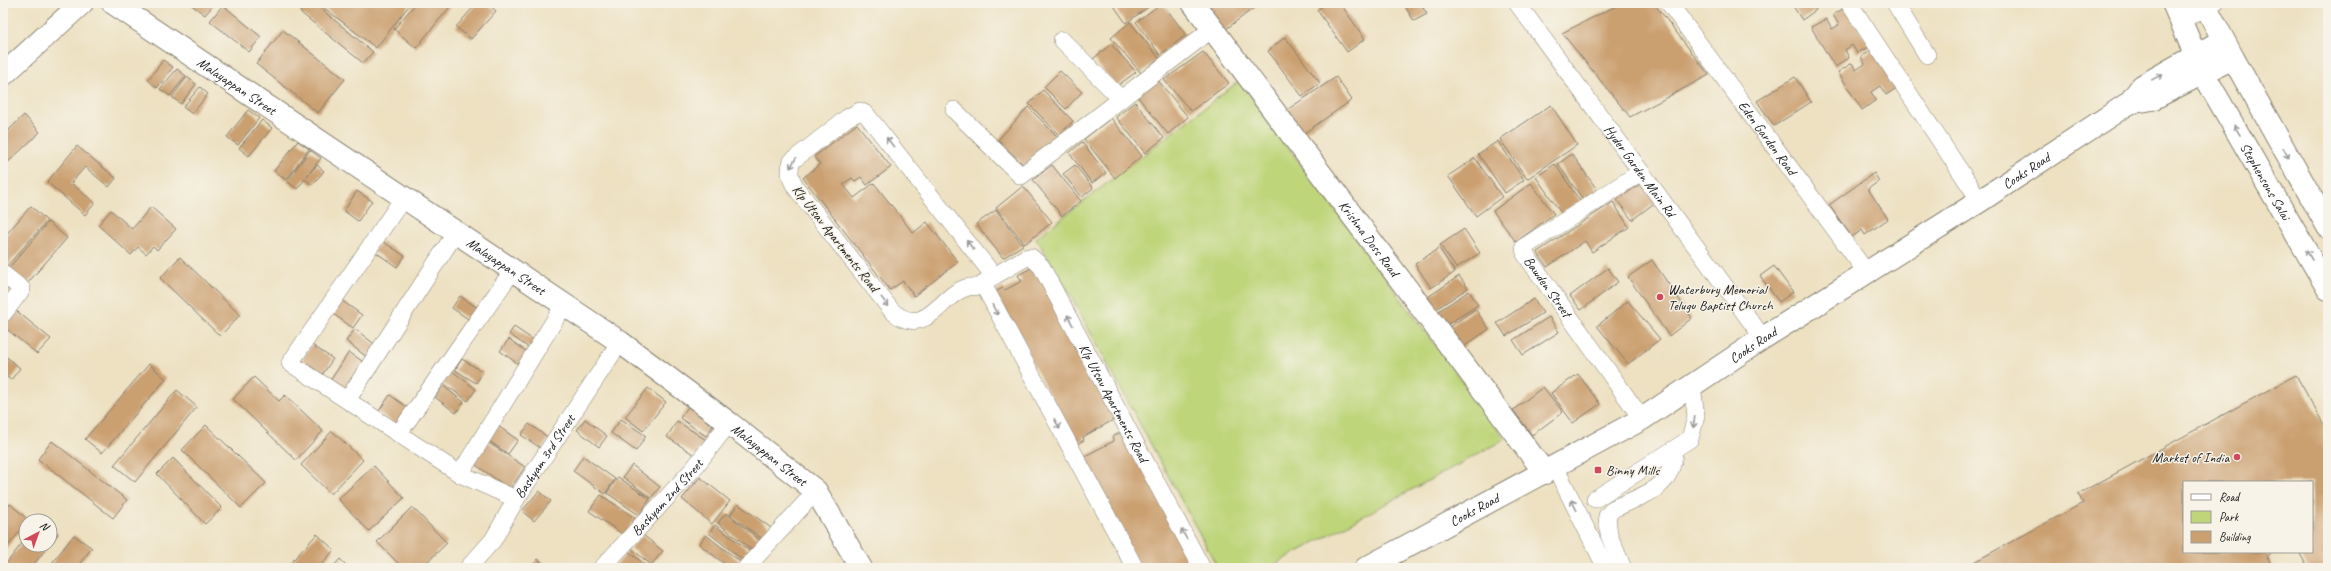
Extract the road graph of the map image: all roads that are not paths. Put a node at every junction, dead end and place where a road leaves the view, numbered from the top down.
1 (82, 3) edge
2 (113, 3) edge
3 (1193, 3) edge
4 (1517, 3) edge
5 (1669, 3) edge
6 (1849, 3) edge
7 (1895, 3) edge
8 (2208, 5) edge
9 (2178, 11) edge
10 (1212, 29) junction
11 (1062, 40) dead end
12 (2228, 49) junction
13 (1927, 55) dead end
14 (2199, 64) junction
15 (3, 75) edge
16 (1121, 99) junction
17 (954, 110) dead end
18 (1641, 172) junction
19 (404, 197) junction
20 (1980, 201) junction
21 (2328, 227) edge
22 (456, 232) junction
23 (513, 270) junction
24 (1867, 273) junction
25 (3, 274) edge
26 (989, 282) junction
27 (2328, 289) edge
28 (564, 305) junction
29 (3, 314) edge
30 (1763, 338) junction
31 (620, 342) junction
32 (1692, 386) junction
33 (348, 399) junction
34 (1642, 419) junction
35 (729, 423) junction
36 (399, 433) junction
37 (1674, 450) junction
38 (1550, 470) junction
39 (460, 474) junction
40 (816, 491) junction
41 (516, 499) junction
42 (1595, 499) dead end
43 (468, 568) edge
44 (602, 568) edge
45 (746, 568) edge
46 (861, 568) edge
47 (1135, 568) edge
48 (1202, 568) edge
49 (1366, 568) edge
50 (1606, 568) edge
51 (1623, 568) edge

1 - 15 street
2 - 19 street, Malayappan Street
3 - 10 street, Krishna Doss Road
4 - 18 street, Hyder Garden Main Rd
5 - 24 street, Eden Garden Road
6 - 20 street
7 - 13 street
8 - 9 street
8 - 12 street
9 - 14 street, Stephensons Salai
10 - 16 street
10 - 38 street, Krishna Doss Road
11 - 16 street
12 - 14 street, Cooks Road
12 -> 21 street
14 - 20 street, Cooks Road
27 -> 14 street, Stephensons Salai
16 - 17 street
18 - 30 street, Hyder Garden Main Rd
18 - 34 street, Bawden Street
19 - 22 street, Malayappan Street
19 - 33 street
20 - 24 street, Cooks Road
22 - 23 street, Malayappan Street
22 - 33 street
23 - 28 street, Malayappan Street
23 - 36 street
24 - 30 street, Cooks Road
25 - 29 street
26 -> 26 street, Klp Utsav Apartments Road
26 -> 47 street, Klp Utsav Apartments Road
48 -> 26 street, Klp Utsav Apartments Road
28 - 31 street, Malayappan Street
28 - 39 street
30 - 32 street, Cooks Road
31 - 35 street, Malayappan Street
31 - 41 street, Bashyam 3rd Street
32 - 34 street, Cooks Road
32 -> 37 street
33 - 36 street
34 - 38 street, Cooks Road
35 - 40 street, Malayappan Street
35 - 44 street, Bashyam 2nd Street
36 - 39 street
37 - 42 street
37 - 51 street
38 - 49 street, Cooks Road
50 -> 38 street
39 - 41 street
40 - 45 street
40 - 46 street, Malayappan Street
41 - 43 street, Bashyam 3rd Street

